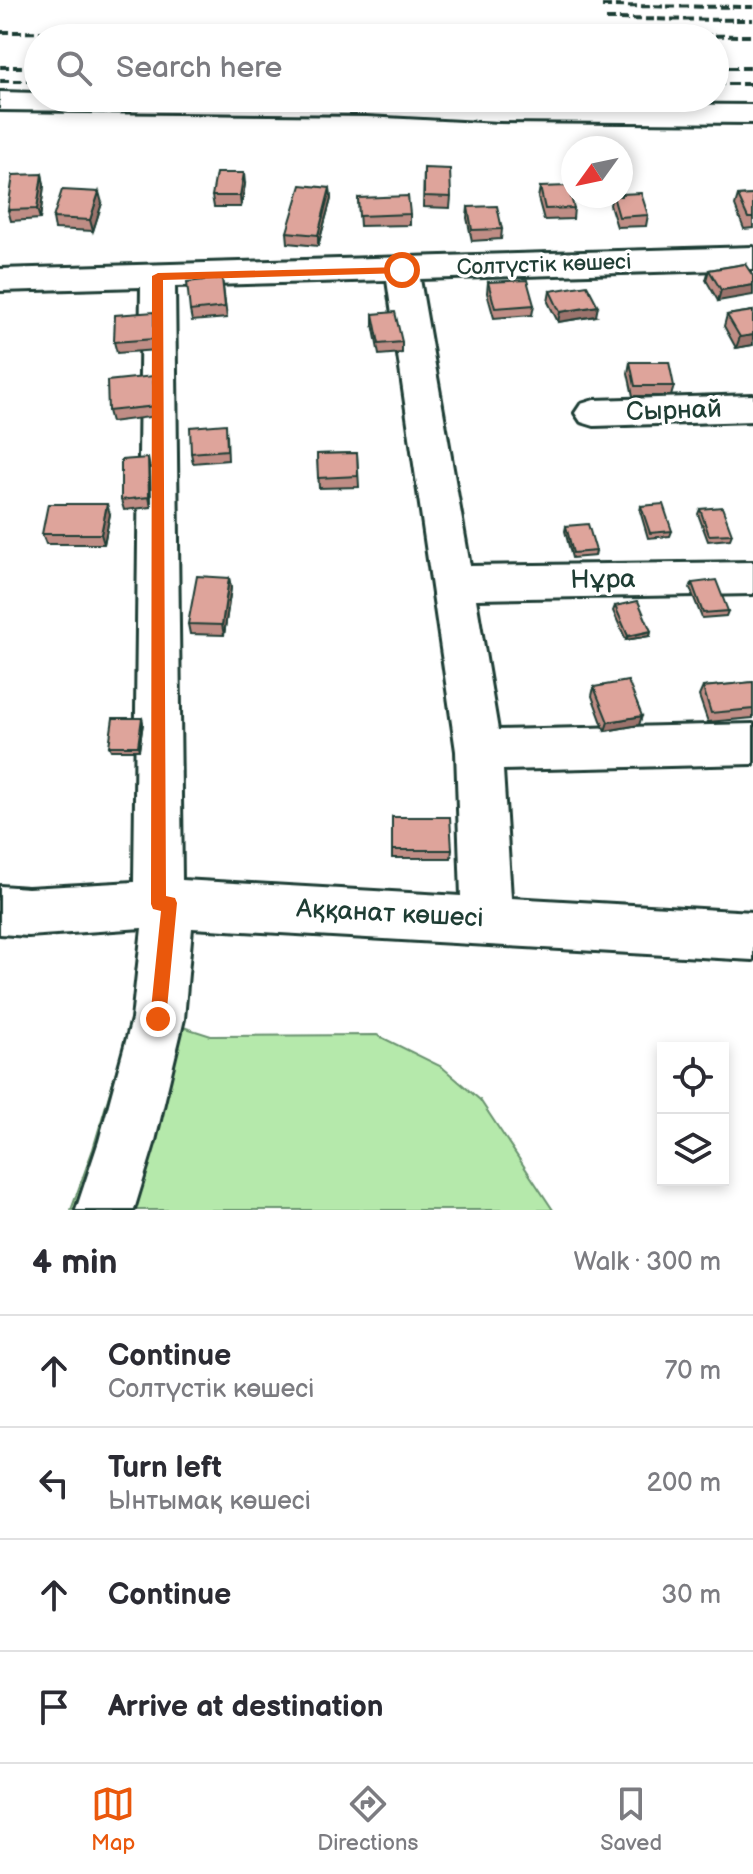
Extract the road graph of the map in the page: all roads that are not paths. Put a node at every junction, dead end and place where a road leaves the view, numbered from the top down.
1 (0, 101) edge
2 (24, 101) edge
3 (499, 112) edge
4 (753, 114) edge
5 (753, 258) edge
6 (402, 270) junction
7 (158, 276) junction
8 (0, 280) edge
9 (753, 408) edge
10 (594, 413) dead end
11 (753, 578) edge
12 (452, 583) junction
13 (753, 744) edge
14 (479, 751) junction
15 (164, 904) junction
16 (14, 911) edge
17 (487, 919) junction
18 (753, 936) edge
19 (105, 1210) edge

1 - 2 street
3 - 4 street
5 - 6 street, Солтүстік көшесі
6 - 7 street, Солтүстік көшесі
6 - 12 street
7 - 8 street, Солтүстік көшесі
7 - 15 street
9 - 10 street, Сырнай
11 - 12 street, Нұра
12 - 14 street
13 - 14 street
14 - 17 street
15 - 16 street, Аққанат көшесі
15 - 17 street, Аққанат көшесі
15 - 19 street
17 - 18 street, Аққанат көшесі

